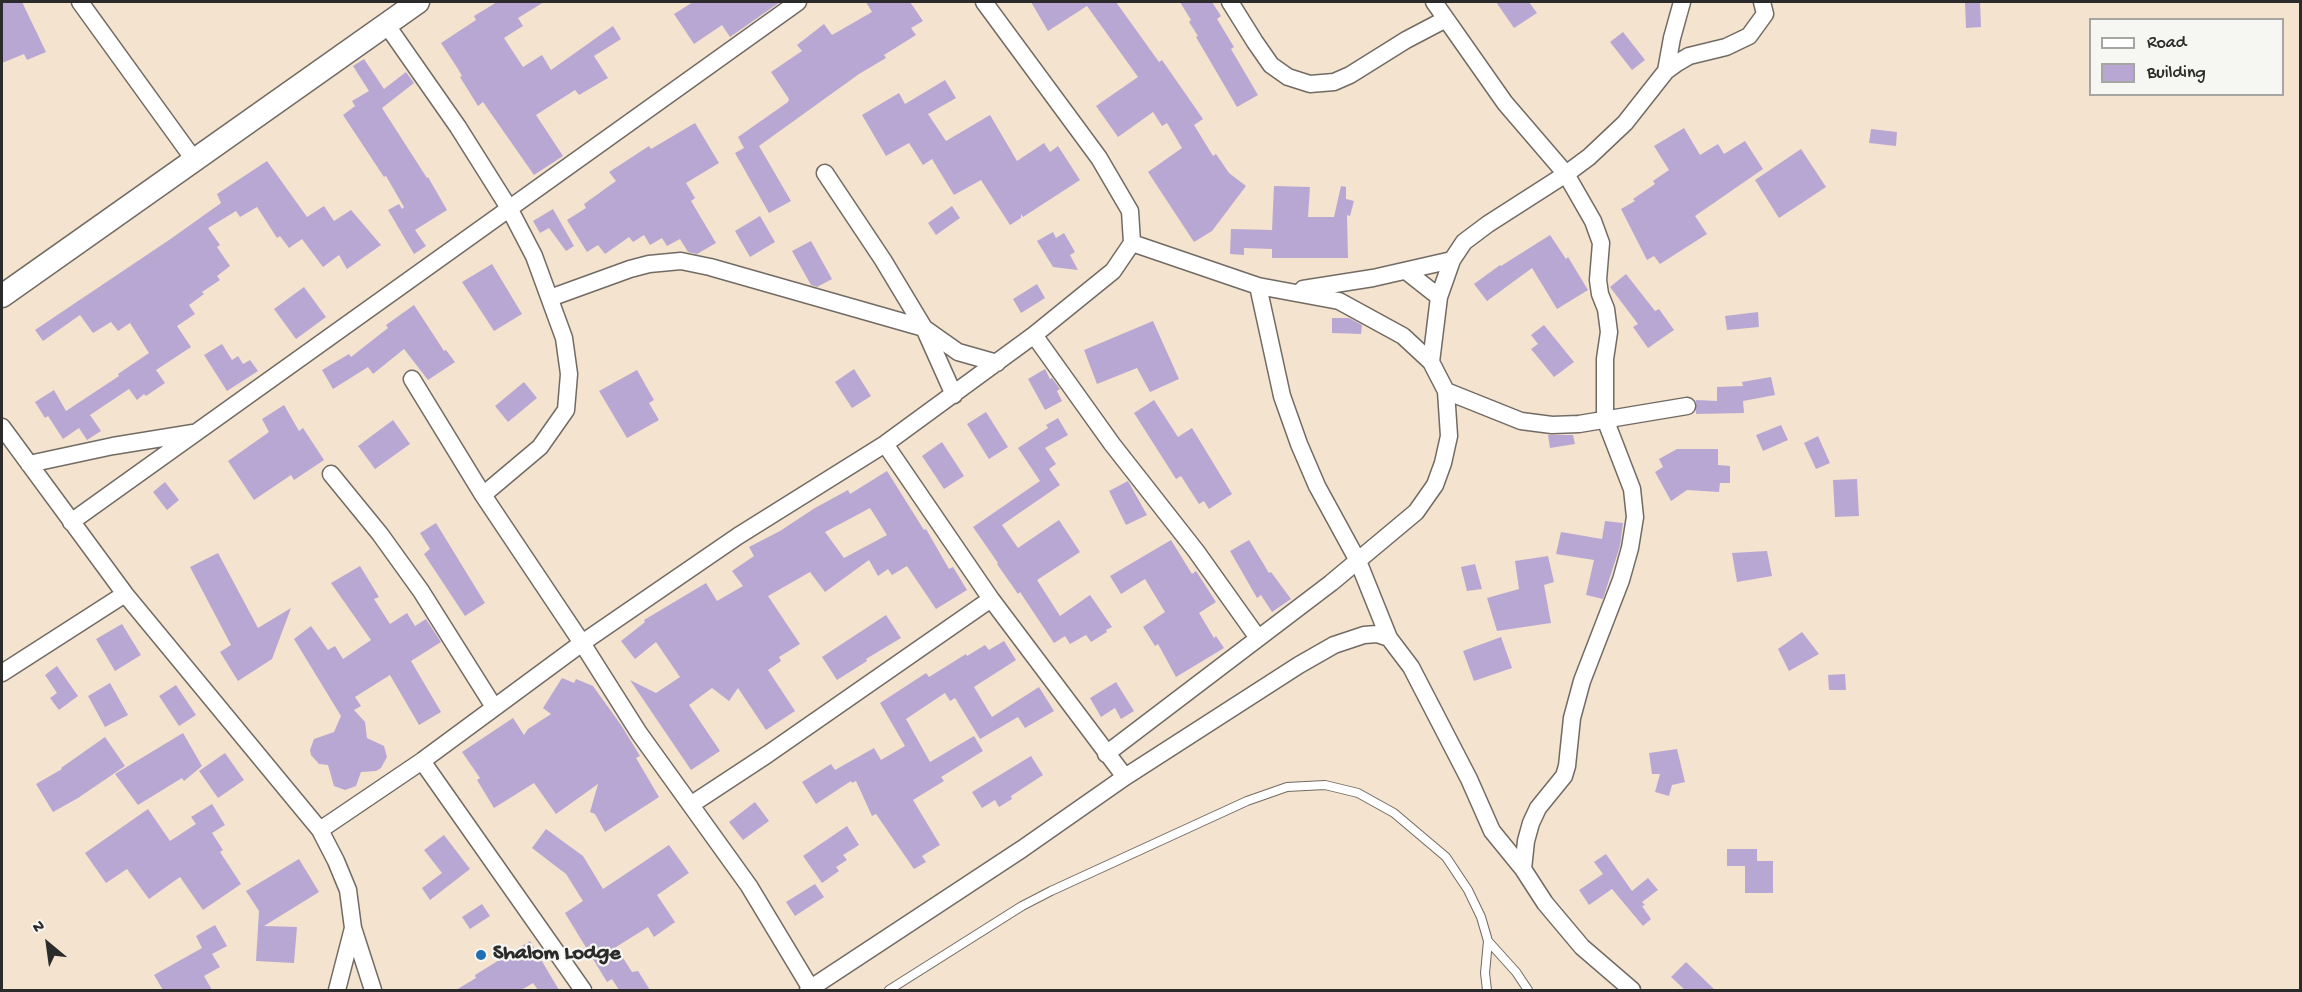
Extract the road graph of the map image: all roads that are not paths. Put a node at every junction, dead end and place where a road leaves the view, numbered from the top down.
1 (80, 2) edge
2 (418, 2) edge
3 (798, 2) edge
4 (984, 2) edge
5 (1230, 2) edge
6 (1434, 2) edge
7 (1682, 2) edge
8 (1762, 2) edge
9 (1446, 19) junction
10 (386, 24) junction
11 (1666, 71) junction
12 (195, 161) junction
13 (825, 173) dead end
14 (1566, 174) junction
15 (509, 208) junction
16 (1132, 243) junction
17 (1452, 260) junction
18 (1406, 271) junction
19 (1258, 286) junction
20 (1293, 291) junction
21 (2, 296) edge
22 (1439, 297) junction
23 (550, 298) junction
24 (924, 328) junction
25 (1034, 335) junction
26 (1431, 362) junction
27 (997, 363) junction
28 (412, 378) dead end
29 (1446, 391) junction
30 (954, 395) junction
31 (1687, 406) dead end
32 (1605, 420) junction
33 (2, 427) edge
34 (196, 432) junction
35 (885, 444) junction
36 (29, 464) junction
37 (331, 474) dead end
38 (483, 495) junction
39 (71, 522) junction
40 (1359, 561) junction
41 (125, 594) junction
42 (990, 599) junction
43 (1258, 638) junction
44 (1389, 638) junction
45 (582, 643) junction
46 (2, 673) edge
47 (494, 707) junction
48 (1106, 753) junction
49 (422, 761) junction
50 (1125, 777) junction
51 (692, 804) junction
52 (320, 830) junction
53 (1523, 869) junction
54 (353, 928) junction
55 (1488, 941) junction
56 (337, 990) edge
57 (373, 990) edge
58 (583, 990) edge
59 (809, 990) edge
60 (889, 990) edge
61 (1487, 990) edge
62 (1528, 990) edge
63 (1632, 990) edge

1 - 12 street
2 - 10 street
3 - 15 street
4 - 16 street
5 - 9 street
6 - 9 street
7 - 11 street
8 - 11 street
9 - 14 street
10 - 12 street
10 - 15 street
11 - 14 street
12 - 21 street
13 - 24 street
14 - 17 street
14 - 32 street
15 - 23 street
15 - 34 street
16 - 19 street
16 - 25 street
17 - 18 street
17 - 22 street
18 - 20 street
18 - 22 street
19 - 20 street
19 - 40 street
20 - 26 street
22 - 26 street
23 - 24 street
23 - 38 street
24 - 27 street
24 - 30 street
25 - 27 street
25 - 43 street
26 - 29 street
27 - 30 street
28 - 38 street
29 - 32 street
29 - 40 street
30 - 35 street
31 - 32 street
32 - 53 street
33 - 36 street
34 - 36 street
34 - 39 street
35 - 42 street
35 - 45 street
36 - 39 street
37 - 47 street
38 - 45 street
39 - 41 street
40 - 43 street
40 - 44 street
41 - 46 street
41 - 52 street
42 - 48 street
42 - 51 street
43 - 48 street
44 - 50 street
44 - 53 street
45 - 47 street
45 - 51 street
47 - 49 street
48 - 50 street
49 - 52 street
49 - 58 street
50 - 59 street
51 - 59 street
52 - 54 street
53 - 63 street
54 - 56 street
54 - 57 street
55 - 60 lane
55 - 61 lane
55 - 62 lane

